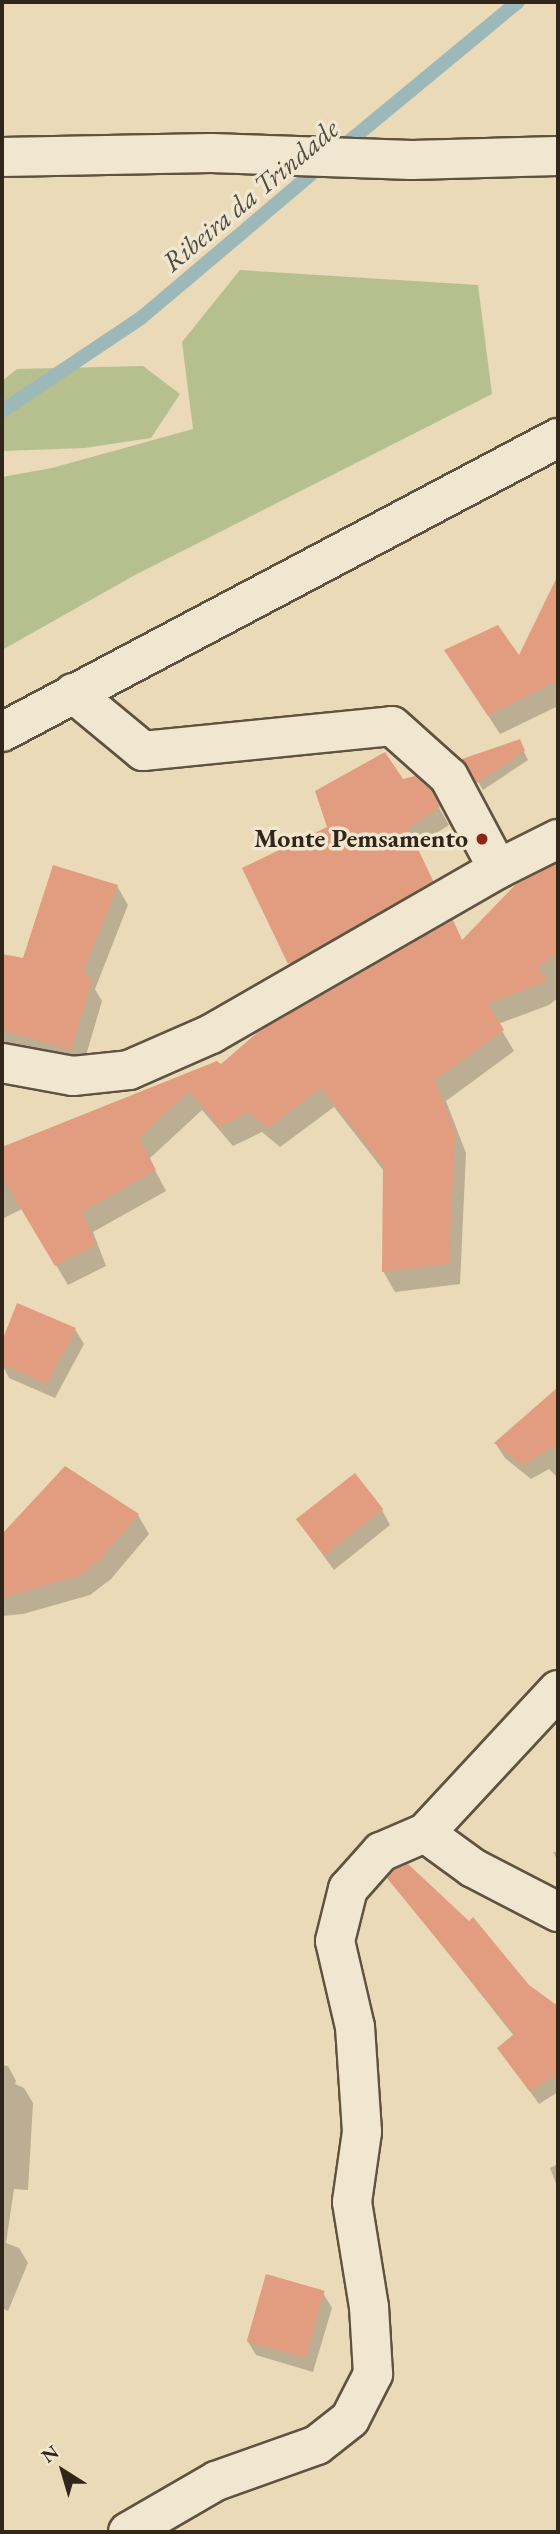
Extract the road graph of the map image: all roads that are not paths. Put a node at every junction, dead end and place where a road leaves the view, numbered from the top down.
1 (558, 156) edge
2 (2, 157) edge
3 (558, 438) edge
4 (72, 693) junction
5 (2, 732) edge
6 (558, 839) edge
7 (498, 869) junction
8 (2, 1063) edge
9 (558, 1690) edge
10 (425, 1833) junction
11 (558, 1912) edge
12 (128, 2532) edge

1 - 2 street
3 - 4 street
4 - 5 street
4 - 7 street
6 - 7 street
7 - 8 street
9 - 10 street
10 - 11 street
10 - 12 street

